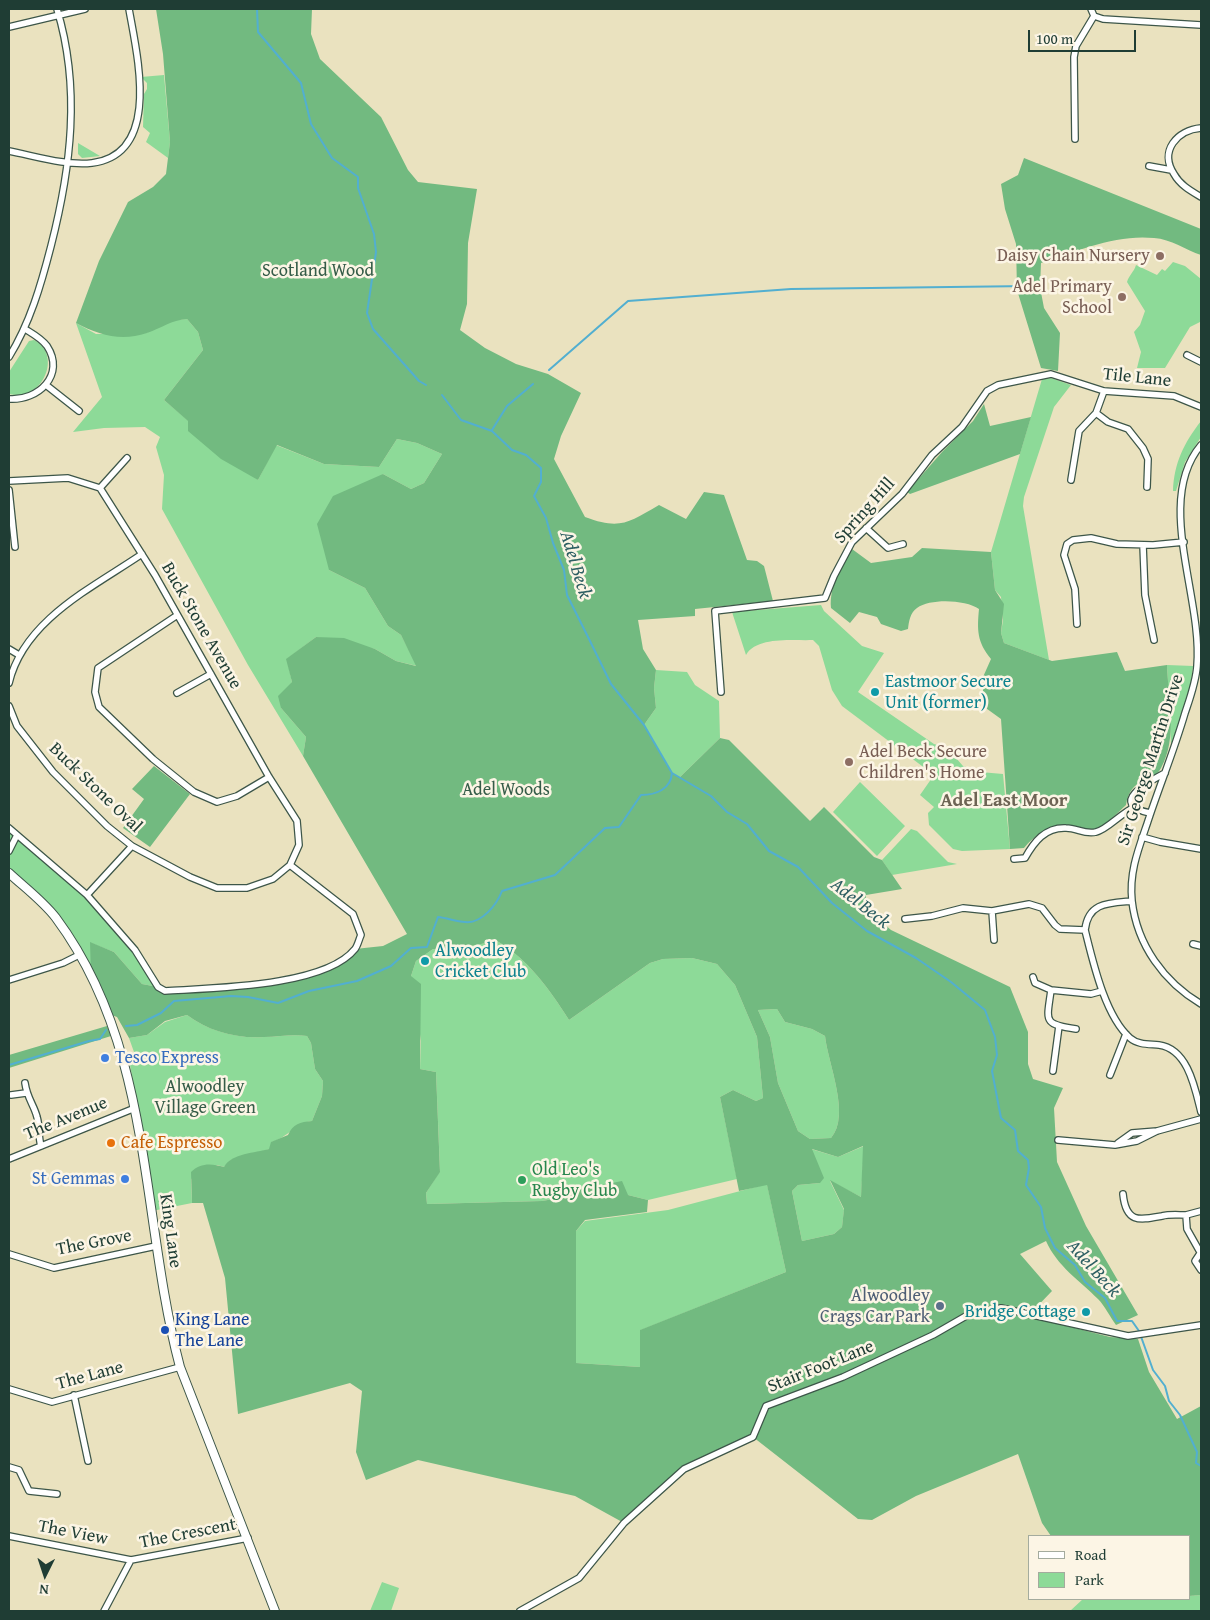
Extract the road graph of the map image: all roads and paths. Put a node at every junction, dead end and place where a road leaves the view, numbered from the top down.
1 (84, 9) edge
2 (128, 9) edge
3 (1092, 9) edge
4 (58, 12) edge
5 (1094, 16) junction
6 (1201, 25) edge
7 (9, 27) edge
8 (1201, 128) edge
9 (1075, 138) dead end
10 (9, 151) edge
11 (68, 162) junction
12 (1149, 166) dead end
13 (1171, 170) junction
14 (1201, 197) edge
15 (25, 329) junction
16 (1187, 355) dead end
17 (9, 356) edge
18 (1201, 362) edge
19 (1039, 375) joint
20 (46, 385) junction
21 (1104, 391) junction
22 (9, 399) edge
23 (1201, 406) edge
24 (79, 411) dead end
25 (1096, 413) junction
26 (1201, 445) edge
27 (127, 458) dead end
28 (1071, 480) dead end
29 (9, 481) edge
30 (1147, 487) dead end
31 (100, 488) junction
32 (9, 490) edge
33 (866, 528) junction
34 (1184, 542) junction
35 (902, 544) dead end
36 (1143, 545) junction
37 (15, 546) dead end
38 (142, 554) junction
39 (176, 616) junction
40 (1199, 617) edge
41 (1077, 624) dead end
42 (1154, 640) dead end
43 (9, 649) edge
44 (19, 655) junction
45 (211, 674) junction
46 (9, 683) edge
47 (1194, 684) junction
48 (1201, 686) edge
49 (721, 692) dead end
50 (177, 693) dead end
51 (9, 706) edge
52 (1165, 773) junction
53 (269, 777) junction
54 (1135, 807) junction
55 (1150, 813) junction
56 (9, 828) edge
57 (17, 835) junction
58 (1142, 836) junction
59 (132, 846) junction
60 (1201, 849) edge
61 (9, 851) edge
62 (1014, 859) dead end
63 (290, 865) junction
64 (9, 873) edge
65 (86, 895) junction
66 (1132, 902) junction
67 (992, 911) junction
68 (905, 919) dead end
69 (1085, 930) junction
70 (994, 940) dead end
71 (1193, 944) dead end
72 (1201, 946) edge
73 (79, 955) junction
74 (1032, 977) dead end
75 (9, 980) edge
76 (1052, 990) junction
77 (1102, 991) junction
78 (1201, 1004) edge
79 (1059, 1026) junction
80 (1076, 1029) dead end
81 (1126, 1034) junction
82 (1053, 1071) dead end
83 (1110, 1075) dead end
84 (25, 1083) dead end
85 (26, 1093) junction
86 (11, 1095) dead end
87 (135, 1108) junction
88 (1201, 1112) edge
89 (1201, 1118) edge
90 (1058, 1140) dead end
91 (41, 1146) junction
92 (9, 1159) edge
93 (1123, 1194) dead end
94 (1201, 1211) edge
95 (1186, 1215) junction
96 (156, 1246) junction
97 (1200, 1252) edge
98 (9, 1254) edge
99 (1201, 1270) edge
100 (1201, 1325) edge
101 (180, 1367) junction
102 (9, 1389) edge
103 (74, 1395) junction
104 (88, 1461) dead end
105 (9, 1467) edge
106 (57, 1494) dead end
107 (9, 1536) edge
108 (248, 1538) junction
109 (131, 1560) junction
110 (104, 1611) edge
111 (275, 1611) edge
112 (520, 1611) edge

1 - 4 street
2 - 11 street
3 - 5 street
4 - 7 street
4 - 11 street
5 - 6 street
5 - 9 street
8 - 13 street
10 - 11 street
11 - 15 street
12 - 13 street
13 - 14 street
15 - 17 street
15 - 20 street
16 - 18 street
19 - 21 street, Tile Lane
19 - 33 street, Spring Hill
20 - 22 street
20 - 24 street
21 - 23 street, Tile Lane
21 - 25 street
25 - 28 street
25 - 30 street
26 - 34 street, Sir George Martin Drive
27 - 31 street
29 - 31 street
31 - 38 street, Buck Stone Avenue
32 - 37 street
33 - 35 street
33 - 49 street, Spring Hill
34 - 36 street
34 - 40 street, Sir George Martin Drive
36 - 41 street
36 - 42 street
38 - 39 street, Buck Stone Avenue
38 - 44 street
39 - 45 street, Buck Stone Avenue
39 - 53 street
40 - 47 street, Sir George Martin Drive
43 - 44 street
44 - 46 street
45 - 50 street
45 - 53 street, Buck Stone Avenue
47 - 48 street
47 - 52 street, Sir George Martin Drive
51 - 59 street, Buck Stone Oval
52 - 54 street
52 - 55 street, Sir George Martin Drive
53 - 63 street, Buck Stone Avenue
54 - 55 street
54 - 62 street
55 - 58 street, Sir George Martin Drive
56 - 57 street
57 - 61 street
57 - 65 street
58 - 60 street
58 - 66 street, Sir George Martin Drive
59 - 63 street, Buck Stone Oval
59 - 65 street
63 - 65 street
64 - 73 street, King Lane
66 - 69 street
66 - 78 street, Sir George Martin Drive
67 - 68 street
67 - 69 street
67 - 70 street
69 - 77 street
71 - 72 street
73 - 75 street
73 - 87 street, King Lane
74 - 76 street
76 - 77 street
76 - 79 street
77 - 81 street
79 - 80 street
79 - 82 street
81 - 83 street
81 - 88 street
84 - 85 street
85 - 86 street
85 - 91 street
87 - 91 street, The Avenue
87 - 96 street, King Lane
89 - 90 street
91 - 92 street, The Avenue
93 - 95 street
94 - 95 street
95 - 97 street
96 - 98 street, The Grove
96 - 101 street, King Lane
97 - 99 street
100 - 112 street, Stair Foot Lane
101 - 103 street, The Lane
101 - 108 street, King Lane
102 - 103 street, The Lane
103 - 104 street
105 - 106 street
107 - 109 street, The View
108 - 109 street, The Crescent
108 - 111 street, King Lane
109 - 110 street, The Crescent

